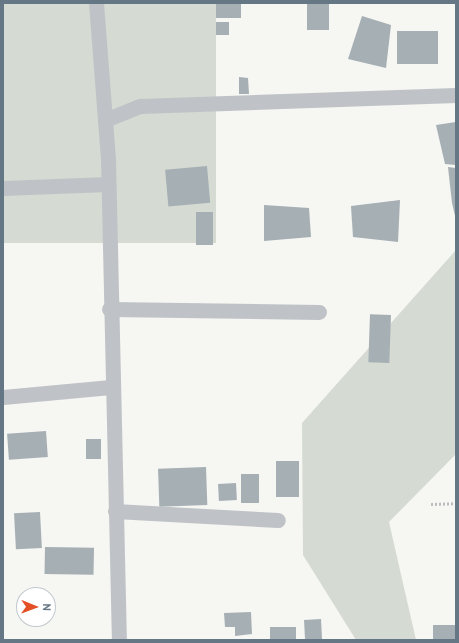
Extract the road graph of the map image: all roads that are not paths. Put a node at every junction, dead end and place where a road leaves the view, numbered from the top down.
1 (96, 3) edge
2 (456, 95) edge
3 (105, 120) junction
4 (108, 184) junction
5 (3, 188) edge
6 (109, 309) junction
7 (319, 312) dead end
8 (111, 387) junction
9 (3, 397) edge
10 (115, 511) junction
11 (278, 520) dead end
12 (119, 640) edge

1 - 3 street
2 - 3 street
3 - 4 street
4 - 5 street
4 - 6 street
6 - 7 street
6 - 8 street
8 - 9 street
8 - 10 street
10 - 11 street
10 - 12 street

